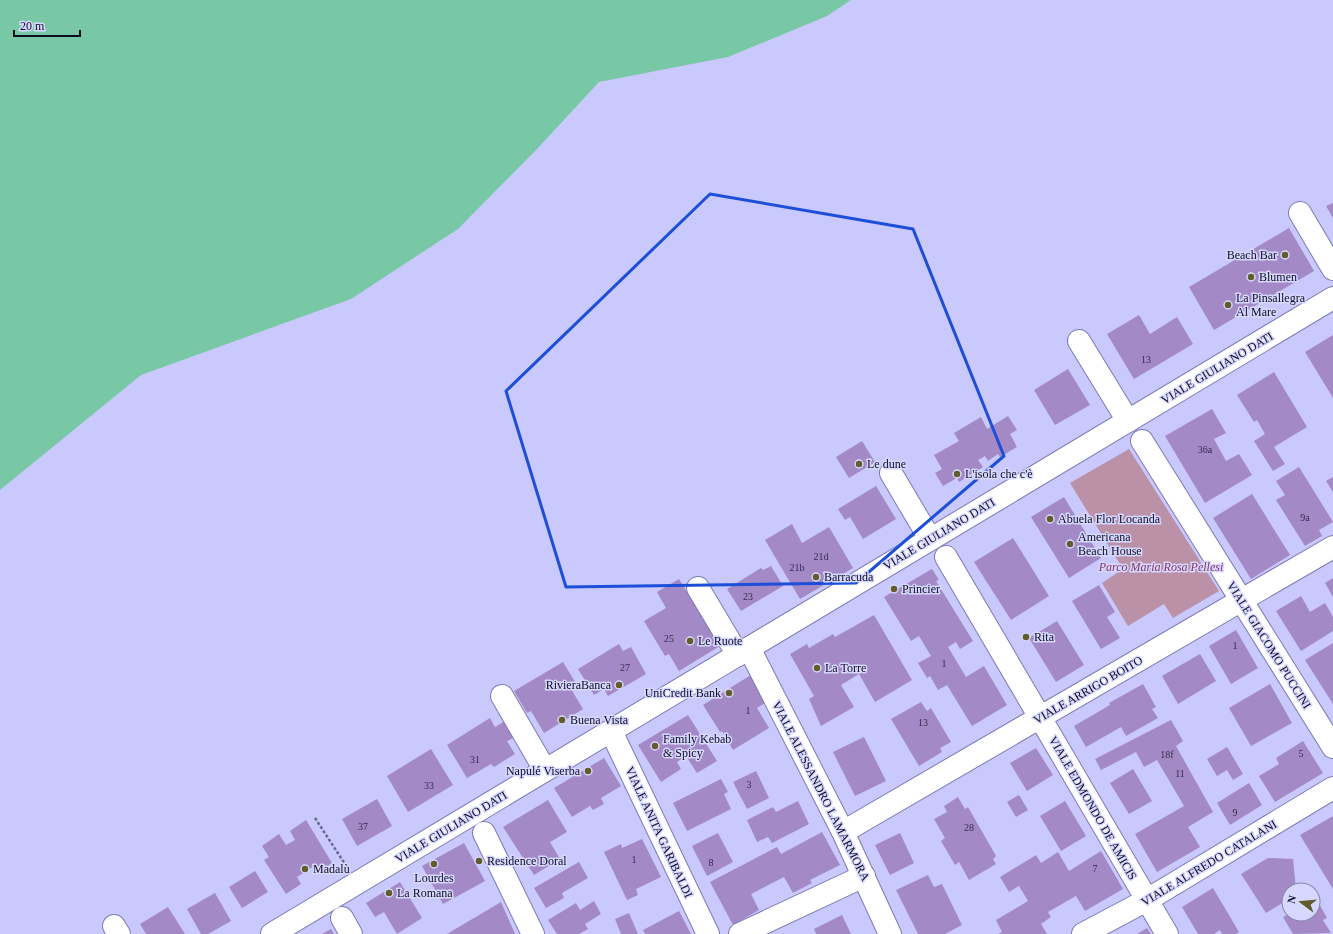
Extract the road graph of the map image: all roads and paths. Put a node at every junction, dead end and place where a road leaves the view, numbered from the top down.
1 (1300, 213) dead end
2 (1333, 269) edge
3 (1333, 298) edge
4 (1079, 341) dead end
5 (1128, 421) junction
6 (1142, 441) dead end
7 (891, 473) dead end
8 (930, 539) junction
9 (1333, 547) edge
10 (946, 557) dead end
11 (698, 588) dead end
12 (1242, 600) junction
13 (743, 651) junction
14 (502, 696) dead end
15 (1040, 718) junction
16 (611, 731) junction
17 (1333, 747) edge
18 (545, 770) junction
19 (1333, 788) edge
20 (316, 818) dead end
21 (844, 832) junction
22 (484, 833) dead end
23 (864, 876) junction
24 (357, 883) junction
25 (1147, 900) junction
26 (272, 934) edge
27 (533, 934) edge
28 (708, 934) edge
29 (740, 934) edge
30 (890, 934) edge
31 (1083, 934) edge
32 (1167, 934) edge

1 - 2 street
3 - 5 street, VIALE GIULIANO DATI
4 - 5 street
5 - 8 street, VIALE GIULIANO DATI
6 - 12 street, VIALE GIACOMO PUCCINI
7 - 8 street
8 - 13 street, VIALE GIULIANO DATI
9 - 12 street, VIALE ARRIGO BOITO
10 - 15 street, VIALE EDMONDO DE AMICIS
11 - 13 street, VIALE ALESSANDRO LAMARMORA
12 - 15 street, VIALE ARRIGO BOITO
12 - 17 street, VIALE GIACOMO PUCCINI
13 - 16 street, VIALE GIULIANO DATI
13 - 21 street, VIALE ALESSANDRO LAMARMORA
14 - 18 street
15 - 21 street, VIALE ARRIGO BOITO
15 - 25 street, VIALE EDMONDO DE AMICIS
16 - 18 street, VIALE GIULIANO DATI
16 - 28 street, VIALE ANITA GARIBALDI
18 - 24 street, VIALE GIULIANO DATI
19 - 25 street, VIALE ALFREDO CATALANI
20 - 24 path
21 - 23 street, VIALE ALESSANDRO LAMARMORA
22 - 27 street
23 - 29 street
23 - 30 street, VIALE ALESSANDRO LAMARMORA
24 - 26 street, VIALE GIULIANO DATI
25 - 31 street, VIALE ALFREDO CATALANI
25 - 32 street, VIALE EDMONDO DE AMICIS

